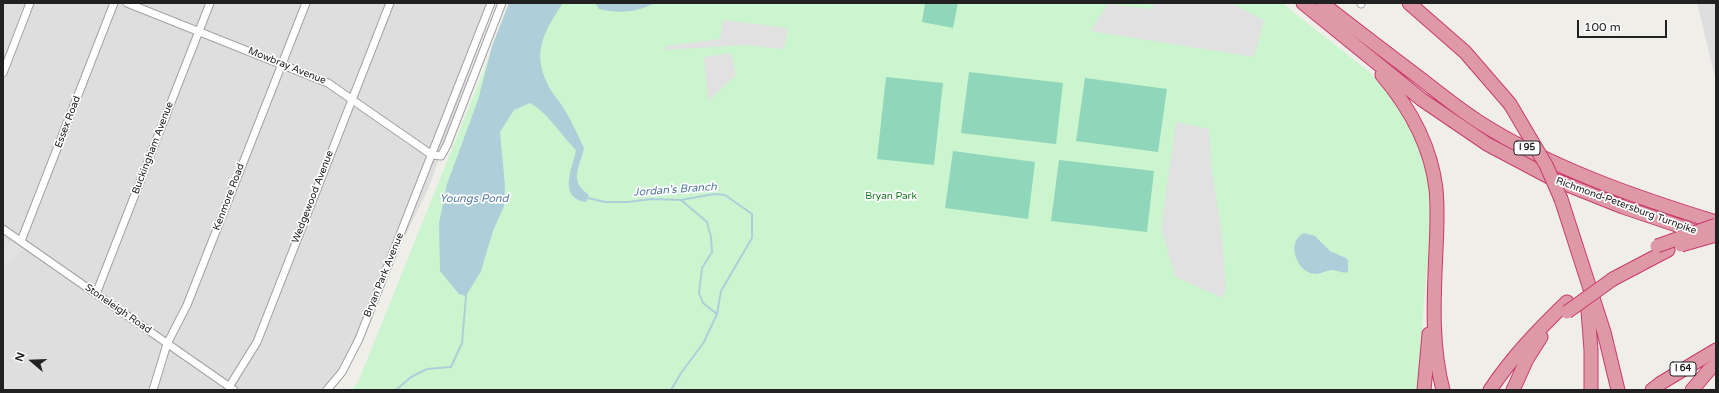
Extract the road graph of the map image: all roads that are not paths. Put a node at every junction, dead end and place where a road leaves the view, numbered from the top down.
1 (30, 3) edge
2 (114, 3) edge
3 (127, 3) edge
4 (210, 3) edge
5 (306, 3) edge
6 (390, 3) edge
7 (491, 3) edge
8 (502, 3) edge
9 (1303, 3) edge
10 (1322, 3) edge
11 (1409, 3) edge
12 (199, 31) junction
13 (1363, 52) junction
14 (281, 64) junction
15 (3, 73) edge
16 (352, 98) junction
17 (432, 155) junction
18 (1716, 222) edge
19 (1716, 225) edge
20 (3, 229) edge
21 (1573, 234) junction
22 (1716, 235) edge
23 (1716, 238) edge
24 (21, 241) junction
25 (1663, 248) junction
26 (1435, 270) junction
27 (96, 294) junction
28 (1567, 307) junction
29 (1541, 337) junction
30 (166, 344) junction
31 (1716, 350) edge
32 (1716, 365) edge
33 (1617, 385) edge
34 (231, 388) edge
35 (153, 390) edge
36 (327, 390) edge
37 (1424, 390) edge
38 (1443, 390) edge
39 (1490, 390) edge
40 (1498, 390) edge
41 (1513, 390) edge
42 (1591, 390) edge
43 (1652, 390) edge
44 (1692, 390) edge

1 - 15 street
2 - 24 street, Essex Road
3 - 12 street, Mowbray Avenue
4 - 12 street, Buckingham Avenue
5 - 14 street, Kenmore Road
6 - 16 street, Wedgewood Avenue
7 - 17 street, Bryan Park Avenue
8 - 17 street
9 - 13 highway, Richmond-Petersburg Turnpike / I 95
10 - 18 highway, Richmond-Petersburg Turnpike / I 95
11 - 21 highway, bridge
12 - 14 street, Mowbray Avenue
12 - 27 street, Buckingham Avenue
13 - 23 highway, Richmond-Petersburg Turnpike / I 95
13 - 26 highway
14 - 16 street, Mowbray Avenue
14 - 30 street, Kenmore Road
16 - 17 street, Mowbray Avenue
16 - 34 street, Wedgewood Avenue
17 - 36 street, Bryan Park Avenue
19 - 25 highway, bridge
20 - 24 street, Stoneleigh Road
21 - 33 highway
21 - 42 highway
22 - 25 highway, bridge
24 - 27 street, Stoneleigh Road
25 - 28 highway, bridge
26 - 37 highway
26 - 38 highway
27 - 30 street, Stoneleigh Road
28 - 29 highway
28 - 39 highway
29 - 40 highway
29 - 41 highway
30 - 34 street, Stoneleigh Road
30 - 35 street, Kenmore Road
31 - 43 highway, I 64
32 - 44 highway

